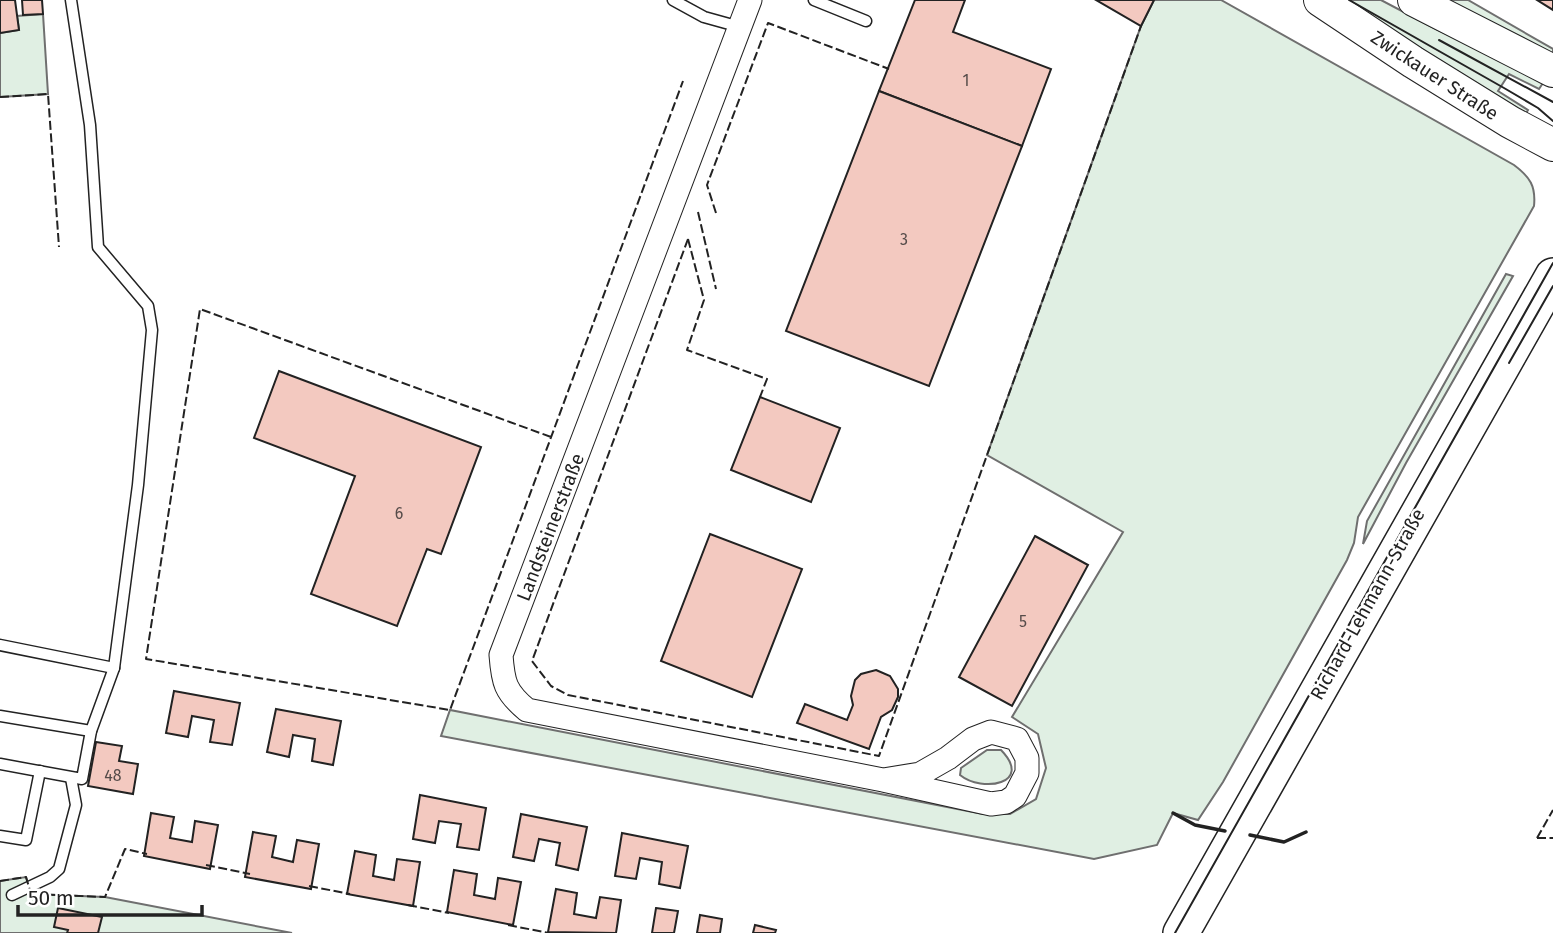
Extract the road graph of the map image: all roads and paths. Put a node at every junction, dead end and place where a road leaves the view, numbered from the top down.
1 (71, 0) edge
2 (673, 0) edge
3 (750, 0) edge
4 (814, 0) edge
5 (1320, 0) edge
6 (1414, 0) edge
7 (866, 21) dead end
8 (740, 27) junction
9 (1553, 71) edge
10 (1553, 145) edge
11 (1553, 276) edge
12 (0, 645) edge
13 (114, 667) junction
14 (0, 716) edge
15 (91, 731) junction
16 (0, 764) edge
17 (40, 771) junction
18 (77, 779) junction
19 (883, 780) junction
20 (0, 836) edge
21 (12, 895) dead end
22 (1181, 933) edge

1 - 13 lane
2 - 8 lane
3 - 8 street, Landsteinerstraße
4 - 7 lane
5 - 10 main road, Zwickauer Straße
6 - 9 main road
8 - 19 street, Landsteinerstraße
11 - 22 main road, Richard-Lehmann-Straße
12 - 13 lane
13 - 15 lane
14 - 15 lane
15 - 18 lane
16 - 17 lane
17 - 18 lane
17 - 20 lane
18 - 21 lane
19 - 19 street, Landsteinerstraße

